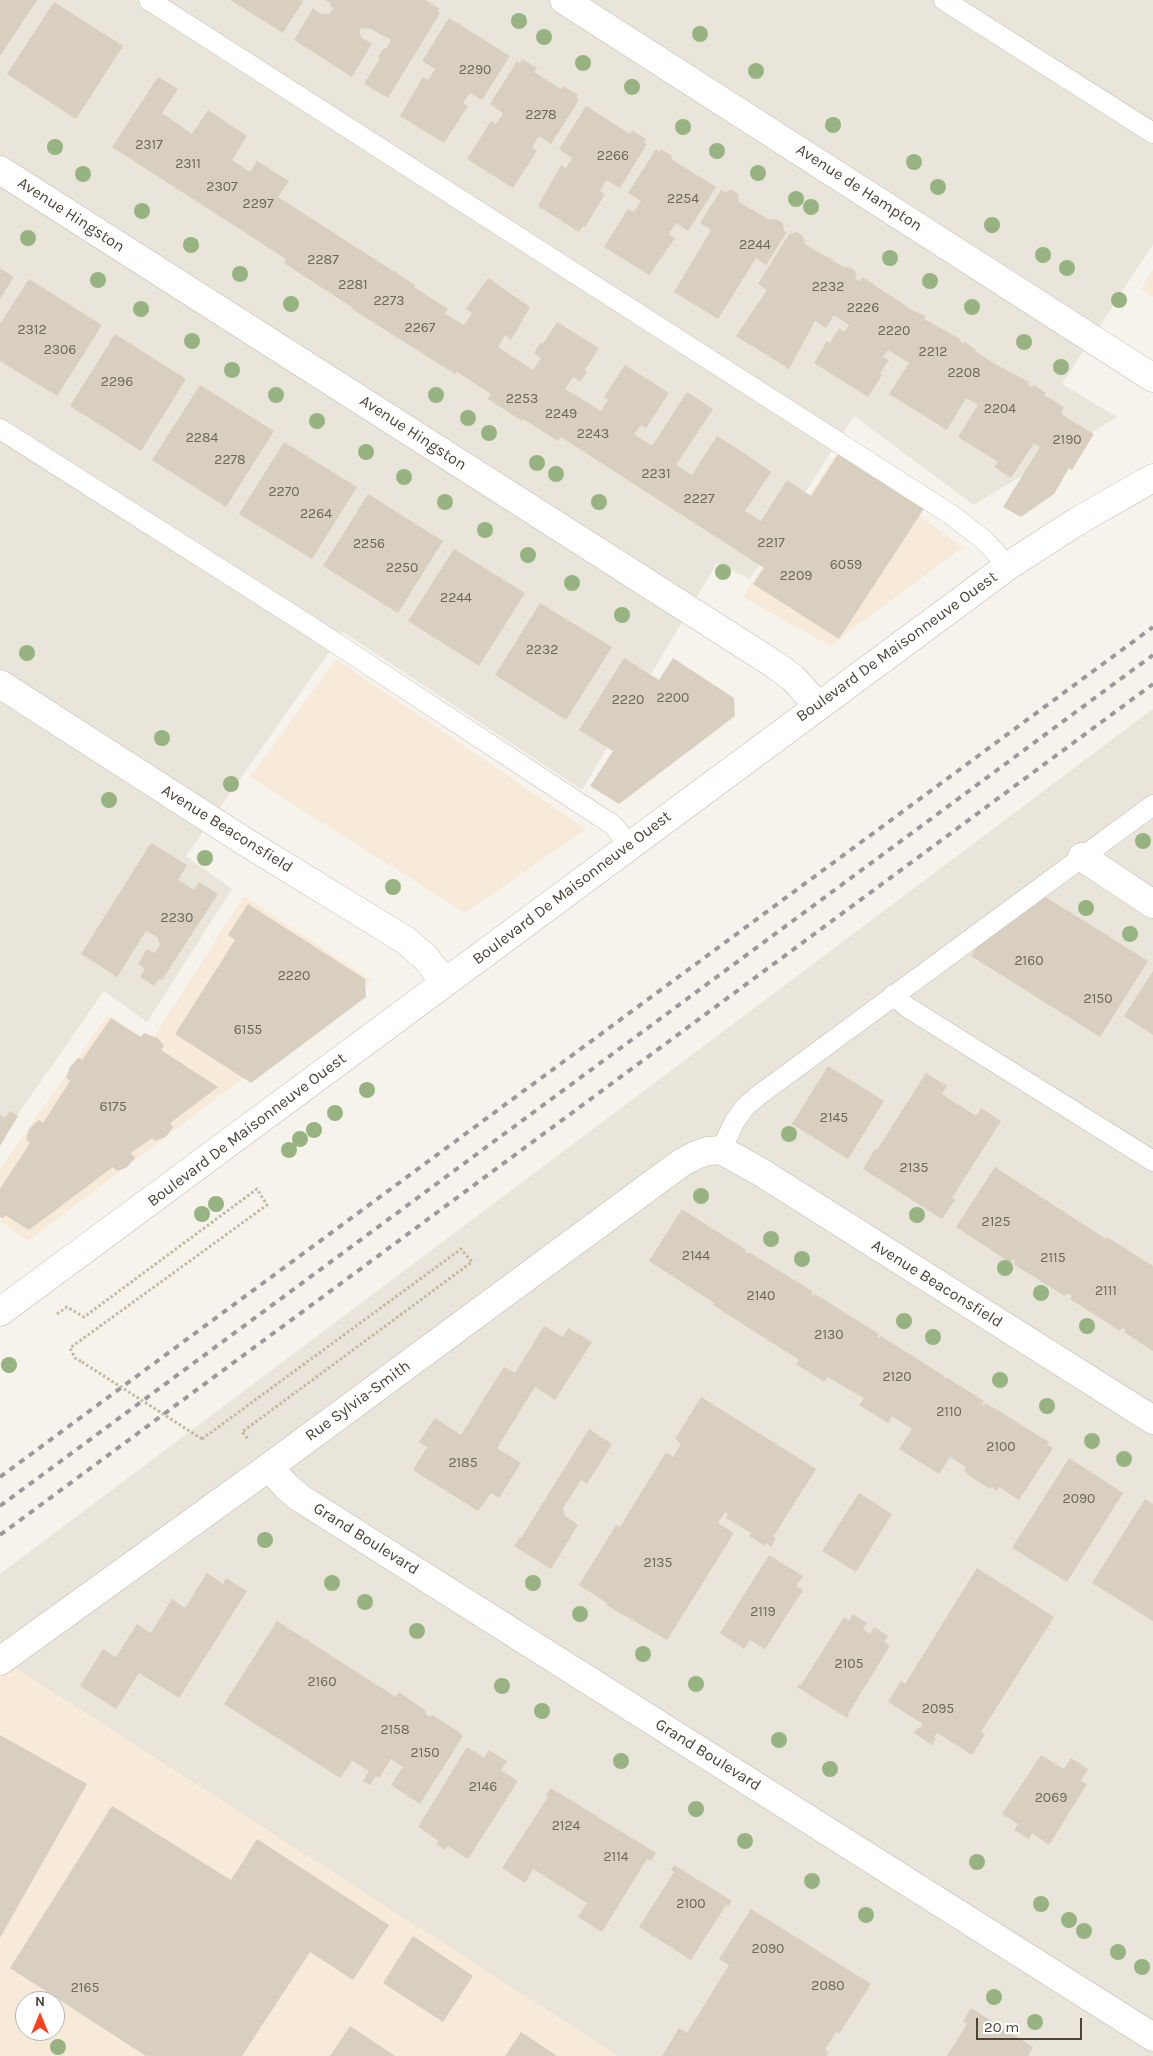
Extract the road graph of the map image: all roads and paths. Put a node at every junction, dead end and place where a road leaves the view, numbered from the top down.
1 (149, 0) edge
2 (564, 0) edge
3 (944, 0) edge
4 (1153, 133) edge
5 (0, 170) edge
6 (1153, 378) edge
7 (0, 429) edge
8 (1153, 478) edge
9 (1008, 566) junction
10 (0, 684) edge
11 (818, 706) junction
12 (1153, 805) edge
13 (629, 845) junction
14 (1082, 857) junction
15 (1153, 904) edge
16 (445, 983) junction
17 (893, 995) junction
18 (720, 1150) junction
19 (1153, 1161) edge
20 (0, 1312) edge
21 (57, 1314) dead end
22 (1153, 1420) edge
23 (252, 1443) dead end
24 (269, 1467) junction
25 (0, 1661) edge
26 (1153, 2037) edge

1 - 9 lane
2 - 6 street, Avenue de Hampton
3 - 4 lane
5 - 11 street, Avenue Hingston
7 - 13 lane
8 - 9 street, Boulevard De Maisonneuve Ouest
9 - 11 street, Boulevard De Maisonneuve Ouest
10 - 16 street, Avenue Beaconsfield
11 - 13 street, Boulevard De Maisonneuve Ouest
12 - 14 lane
13 - 16 street, Boulevard De Maisonneuve Ouest
14 - 15 street
14 - 17 lane
16 - 20 street, Boulevard De Maisonneuve Ouest
17 - 18 lane
17 - 19 lane
18 - 22 street, Avenue Beaconsfield
18 - 24 street, Rue Sylvia-Smith
21 - 23 path, bridge
24 - 25 street, Rue Sylvia-Smith
24 - 26 street, Grand Boulevard

